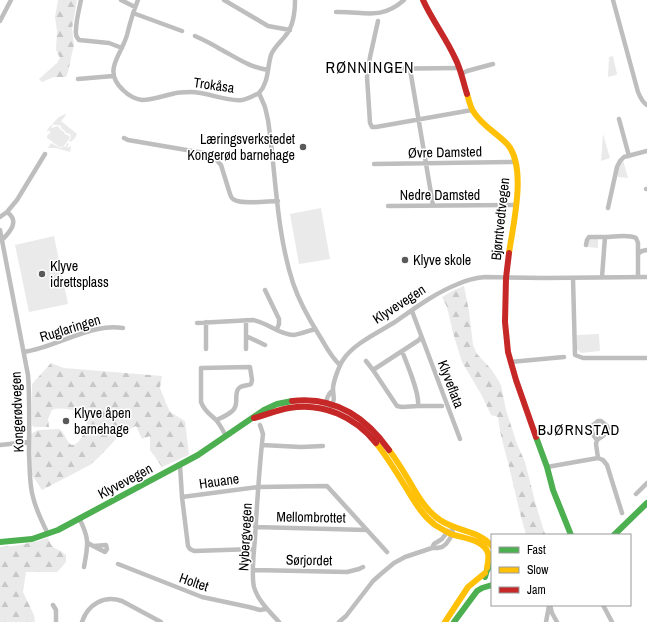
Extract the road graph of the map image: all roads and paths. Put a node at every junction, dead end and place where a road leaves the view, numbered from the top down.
1 (10, 0) edge
2 (81, 0) edge
3 (121, 0) edge
4 (138, 0) edge
5 (224, 0) edge
6 (294, 0) edge
7 (404, 0) edge
8 (423, 0) edge
9 (613, 0) edge
10 (135, 7) junction
11 (336, 12) dead end
12 (133, 13) junction
13 (0, 21) edge
14 (378, 21) dead end
15 (290, 30) junction
16 (182, 31) dead end
17 (195, 36) dead end
18 (122, 48) junction
19 (493, 64) dead end
20 (368, 69) junction
21 (410, 69) junction
22 (268, 70) junction
23 (460, 71) junction
24 (113, 76) junction
25 (78, 79) dead end
26 (259, 93) junction
27 (647, 105) edge
28 (472, 110) junction
29 (619, 119) dead end
30 (418, 120) junction
31 (124, 138) dead end
32 (647, 151) edge
33 (44, 154) dead end
34 (629, 156) junction
35 (516, 162) junction
36 (426, 163) junction
37 (374, 164) dead end
38 (278, 201) junction
39 (433, 205) junction
40 (516, 205) junction
41 (388, 206) dead end
42 (608, 208) dead end
43 (7, 212) junction
44 (0, 217) edge
45 (0, 230) edge
46 (605, 237) junction
47 (2, 240) junction
48 (586, 245) dead end
49 (647, 250) edge
50 (638, 254) junction
51 (602, 277) junction
52 (638, 277) junction
53 (647, 277) edge
54 (506, 278) junction
55 (573, 278) junction
56 (265, 290) dead end
57 (412, 311) junction
58 (246, 320) junction
59 (206, 322) junction
60 (197, 323) dead end
61 (123, 328) dead end
62 (277, 329) junction
63 (315, 329) junction
64 (246, 336) junction
65 (421, 337) junction
66 (265, 345) dead end
67 (206, 349) dead end
68 (246, 349) dead end
69 (402, 351) junction
70 (24, 352) junction
71 (564, 357) dead end
72 (647, 358) edge
73 (366, 361) dead end
74 (510, 362) junction
75 (340, 365) junction
76 (373, 370) junction
77 (328, 405) junction
78 (418, 406) junction
79 (442, 406) dead end
80 (216, 420) junction
81 (260, 425) dead end
82 (226, 436) junction
83 (460, 439) dead end
84 (597, 440) dead end
85 (29, 442) junction
86 (0, 445) edge
87 (262, 445) junction
88 (323, 446) dead end
89 (598, 458) junction
90 (180, 465) junction
91 (547, 467) junction
92 (647, 483) edge
93 (258, 487) junction
94 (636, 494) dead end
95 (182, 497) junction
96 (647, 503) edge
97 (622, 513) dead end
98 (80, 518) junction
99 (255, 527) junction
100 (366, 530) junction
101 (451, 531) junction
102 (48, 534) junction
103 (571, 534) edge
104 (615, 534) edge
105 (0, 542) edge
106 (88, 543) junction
107 (491, 545) edge
108 (94, 546) dead end
109 (254, 549) junction
110 (387, 552) dead end
111 (118, 564) dead end
112 (84, 567) dead end
113 (363, 567) dead end
114 (488, 569) edge
115 (253, 570) junction
116 (491, 584) edge
117 (491, 585) edge
118 (53, 605) dead end
119 (550, 606) edge
120 (604, 606) edge
121 (266, 609) junction
122 (56, 622) edge
123 (82, 622) edge
124 (161, 622) edge
125 (279, 622) edge
126 (339, 622) edge
127 (445, 622) edge
128 (454, 622) edge
129 (546, 622) edge
130 (557, 622) edge
131 (612, 622) edge

1 - 13 street
2 - 18 street
3 - 10 street
4 - 10 street
5 - 15 street
6 - 15 street
7 - 11 street
8 - 23 main road, Bjørntvedtvegen
9 - 27 street
10 - 12 street
12 - 16 street
12 - 18 street
14 - 20 street
15 - 22 street
17 - 22 street
18 - 24 street
19 - 23 street
20 - 21 street
20 - 30 street
21 - 23 street
21 - 30 street
22 - 26 street
23 - 28 main road, Bjørntvedtvegen
24 - 25 street
24 - 26 street, Trokåsa
26 - 38 street
28 - 30 street
28 - 35 main road, Bjørntvedtvegen
29 - 34 street
30 - 36 street
31 - 38 street
32 - 34 street
33 - 43 street
34 - 42 street
35 - 36 street, Øvre Damsted
35 - 40 main road, Bjørntvedtvegen
36 - 37 street, Øvre Damsted
36 - 39 street
38 - 63 street
39 - 40 street, Nedre Damsted
39 - 41 street, Nedre Damsted
40 - 54 main road, Bjørntvedtvegen
43 - 44 street
43 - 47 street
45 - 47 street, Kongerødvegen
46 - 48 street
46 - 50 street
46 - 51 street
47 - 70 street, Kongerødvegen
49 - 50 street
50 - 52 street
51 - 52 street, Klyvevegen
51 - 55 street, Klyvevegen
52 - 53 street, Klyvevegen
54 - 55 street, Klyvevegen
54 - 57 street, Klyvevegen
54 - 74 main road, Bjørntvedtvegen
55 - 72 street
56 - 62 street
57 - 65 street, Klyveflata
57 - 75 street, Klyvevegen
58 - 59 street
58 - 62 street
58 - 64 street
59 - 60 street
59 - 67 street
61 - 70 street, Ruglaringen
62 - 63 street
63 - 75 street
64 - 66 street
64 - 68 street
65 - 69 street
65 - 83 street, Klyveflata
69 - 76 street
69 - 78 street
70 - 85 street, Kongerødvegen
71 - 74 street
73 - 76 street
74 - 91 main road, Bjørntvedtvegen
75 - 77 street, Klyvevegen
76 - 78 street, Klyveflata
77 - 82 main road, Klyvevegen
77 - 101 main road, Klyvevegen
78 - 79 street, Klyveflata
80 - 80 street
80 - 82 street
81 - 87 street, Nybergvegen
82 - 90 main road, Klyvevegen
84 - 89 street
85 - 86 street
85 - 102 street, Kongerødvegen
87 - 88 street
87 - 93 street, Nybergvegen
89 - 91 street
89 - 97 street
90 - 95 street, Hauane
90 - 98 main road, Klyvevegen
91 - 103 main road, Bjørntvedtvegen
92 - 94 street
93 - 95 street, Hauane
93 - 99 street, Nybergvegen
93 - 100 street, Mellombrottet
95 - 109 street, Hauane
96 - 104 main road
98 - 102 main road, Klyvevegen
98 - 106 street
99 - 100 street, Mellombrottet
99 - 109 street, Nybergvegen
100 - 110 street, Mellombrottet
101 - 107 main road, Klyvevegen
101 - 114 main road, Klyvevegen
101 - 126 street
102 - 105 main road, Klyvevegen
106 - 108 street
106 - 112 street
109 - 115 street, Nybergvegen
111 - 121 street, Holtet
113 - 115 street, Sørjordet
114 - 116 main road
114 - 127 main road
115 - 121 street, Nybergvegen
117 - 128 main road
118 - 122 street
119 - 129 street
119 - 130 street
120 - 131 street
121 - 125 street, Nybergvegen
123 - 124 street

